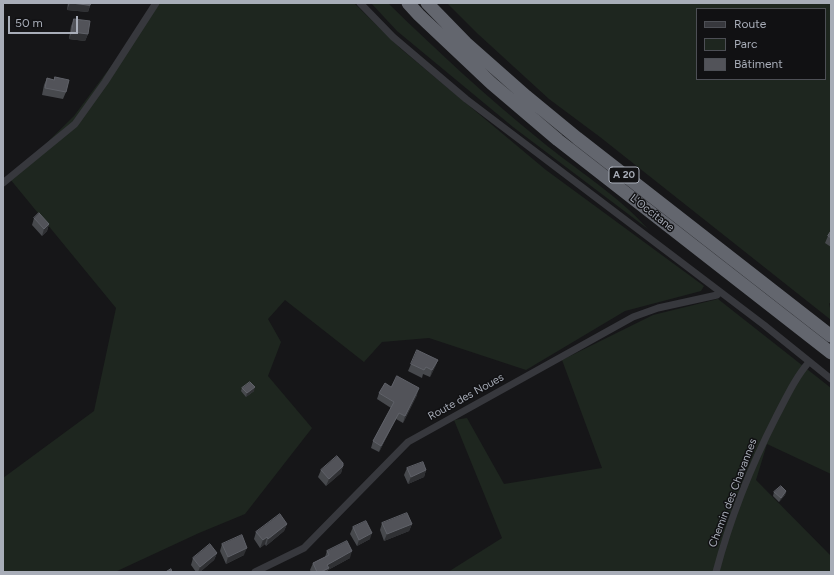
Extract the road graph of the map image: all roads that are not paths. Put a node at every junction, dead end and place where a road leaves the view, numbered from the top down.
1 (156, 3) edge
2 (360, 3) edge
3 (408, 3) edge
4 (426, 3) edge
5 (3, 183) edge
6 (719, 292) junction
7 (831, 336) edge
8 (831, 353) edge
9 (809, 362) junction
10 (831, 379) edge
11 (255, 572) edge
12 (716, 572) edge

1 - 5 street
2 - 6 street
3 - 8 highway, L'Occitane / A 20
4 - 7 highway, L'Occitane / A 20
6 - 9 street
6 - 11 street, Route des Noues
9 - 10 street
9 - 12 street, Chemin des Chavannes

